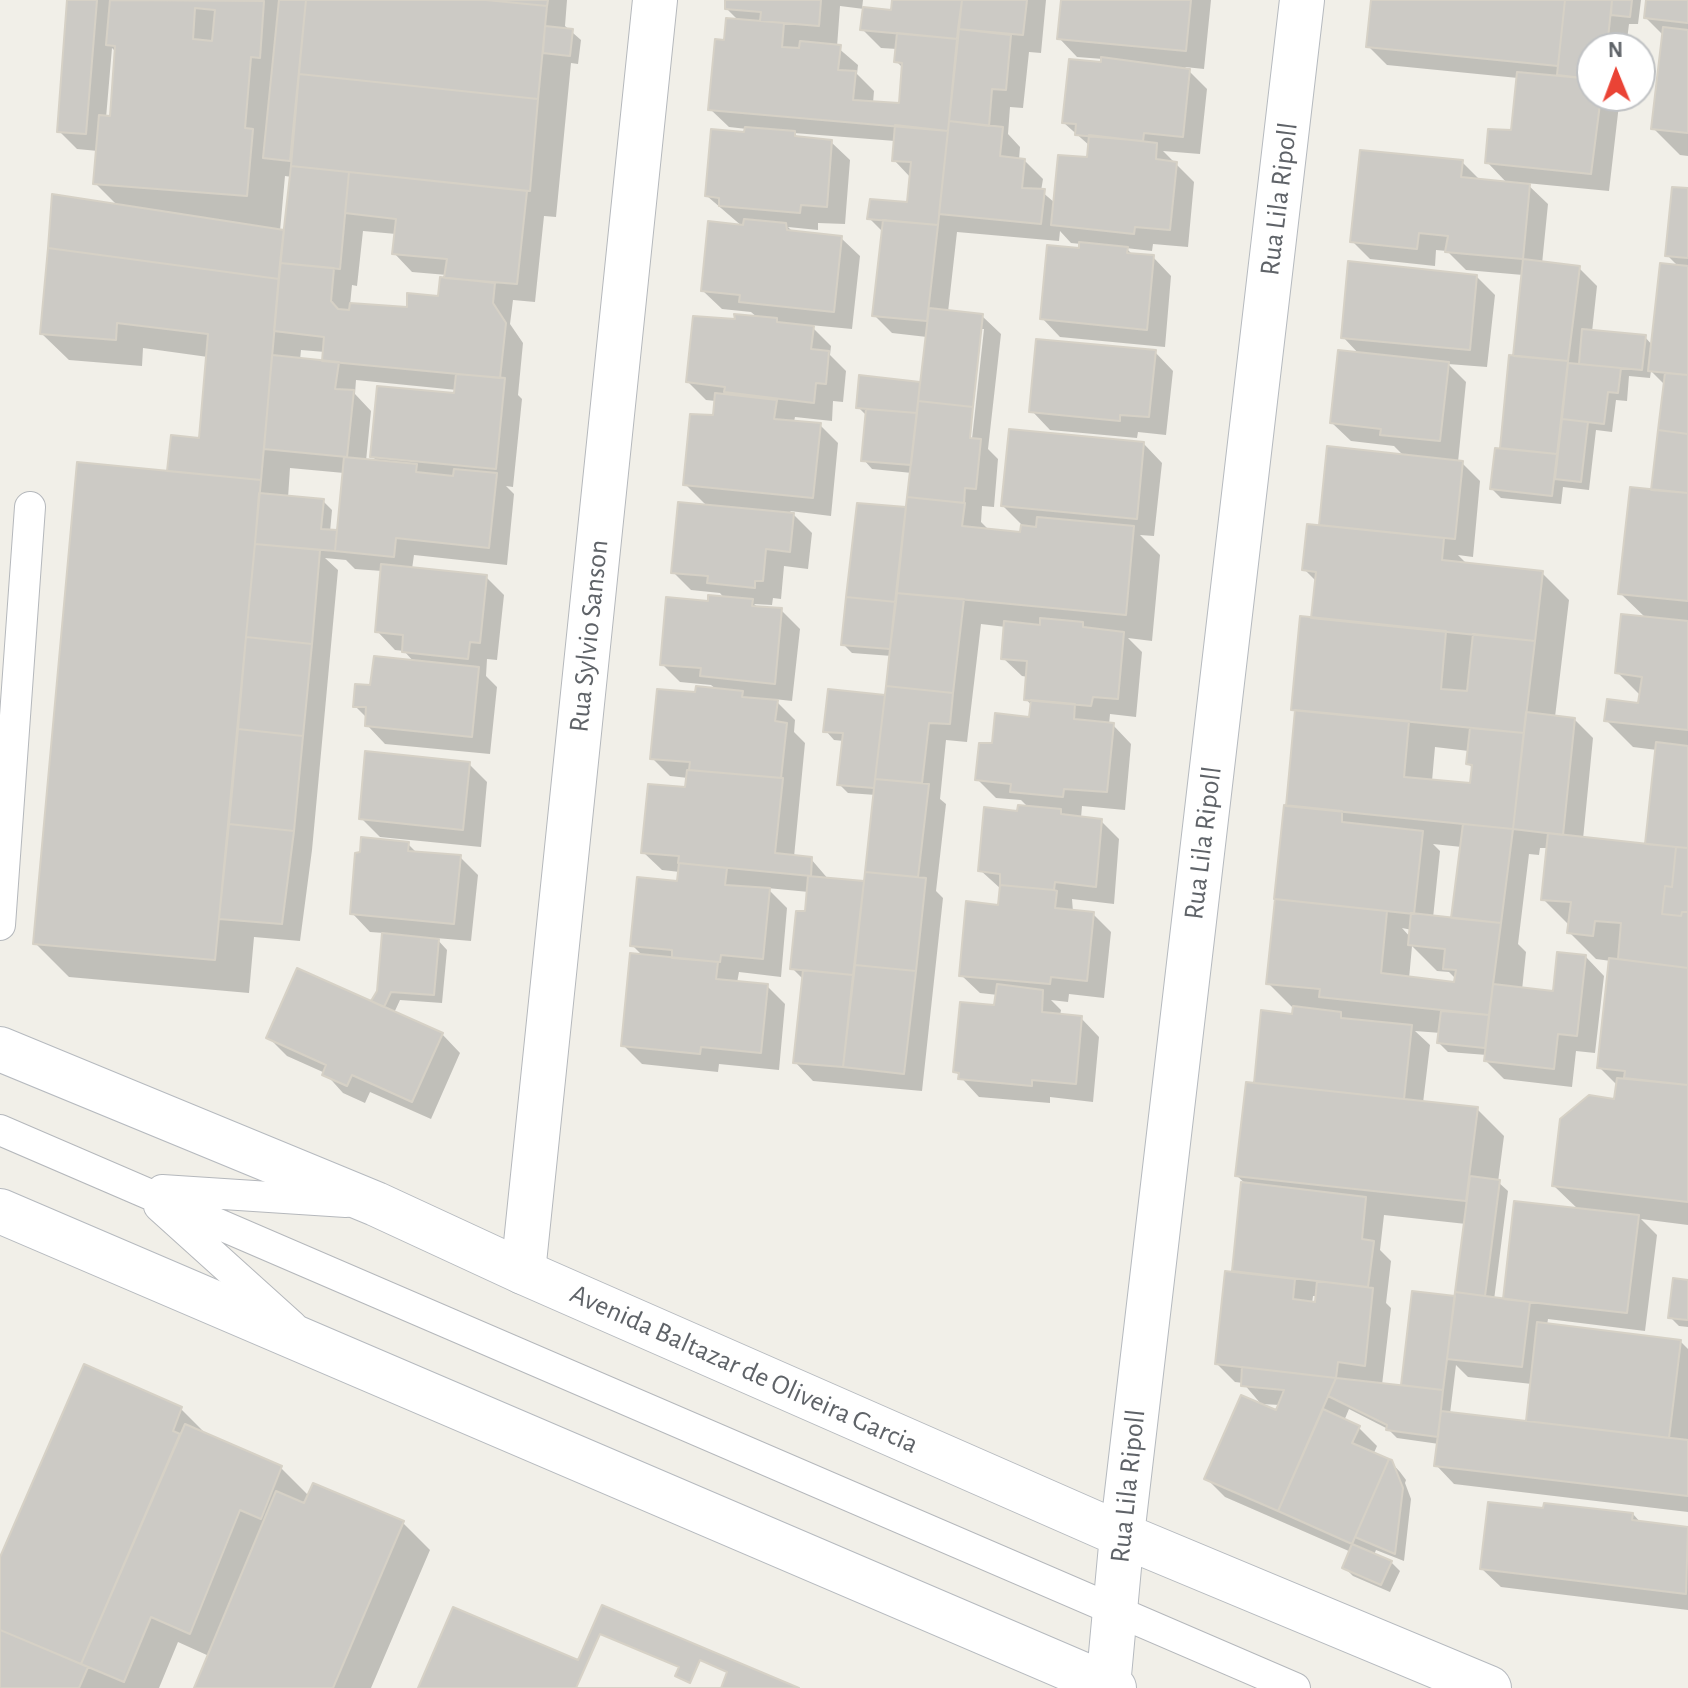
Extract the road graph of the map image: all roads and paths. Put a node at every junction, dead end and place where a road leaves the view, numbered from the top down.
1 (655, 0) edge
2 (1302, 0) edge
3 (30, 507) dead end
4 (0, 925) edge
5 (0, 1049) edge
6 (0, 1130) edge
7 (140, 1188) junction
8 (376, 1204) junction
9 (0, 1211) edge
10 (523, 1272) junction
11 (313, 1345) junction
12 (1122, 1535) junction
13 (1115, 1610) junction
14 (1111, 1687) edge
15 (1295, 1688) edge
16 (1489, 1688) edge

1 - 10 street, Rua Sylvio Sanson
2 - 12 street, Rua Lila Ripoll
3 - 4 lane
5 - 8 street, Avenida Baltazar de Oliveira Garcia
6 - 7 lane
7 - 8 lane
7 - 11 lane
7 - 13 lane
8 - 10 street, Avenida Baltazar de Oliveira Garcia
9 - 11 street
10 - 12 street, Avenida Baltazar de Oliveira Garcia
11 - 14 street
12 - 13 street, Rua Lila Ripoll
12 - 16 street, Avenida Baltazar de Oliveira Garcia
13 - 14 street, Rua Lila Ripoll
13 - 15 lane

